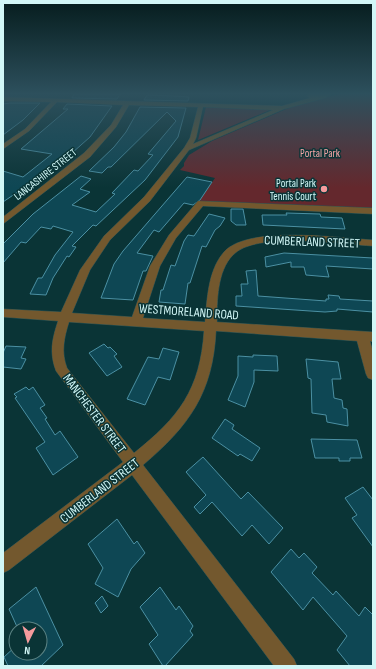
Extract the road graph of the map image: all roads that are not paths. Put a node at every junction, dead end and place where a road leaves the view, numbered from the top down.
1 (32, 125) edge
2 (114, 125) edge
3 (196, 125) edge
4 (242, 125) edge
5 (3, 147) edge
6 (187, 149) junction
7 (373, 211) edge
8 (3, 221) edge
9 (373, 244) edge
10 (3, 313) edge
11 (65, 316) junction
12 (136, 322) junction
13 (210, 327) junction
14 (368, 337) edge
15 (373, 374) edge
16 (133, 464) junction
17 (3, 564) edge
18 (287, 666) edge

1 - 5 street
2 - 8 street, LANCASHIRE STREET
3 - 6 street, MANCHESTER STREET
4 - 6 street
6 - 11 street, MANCHESTER STREET
7 - 12 street
9 - 13 street, CUMBERLAND STREET
10 - 11 street, WESTMORELAND ROAD
11 - 12 street, WESTMORELAND ROAD
11 - 16 street, MANCHESTER STREET
12 - 13 street, WESTMORELAND ROAD
13 - 14 street, WESTMORELAND ROAD
13 - 16 street, CUMBERLAND STREET
14 - 15 street
16 - 17 street, CUMBERLAND STREET
16 - 18 street, MANCHESTER STREET

